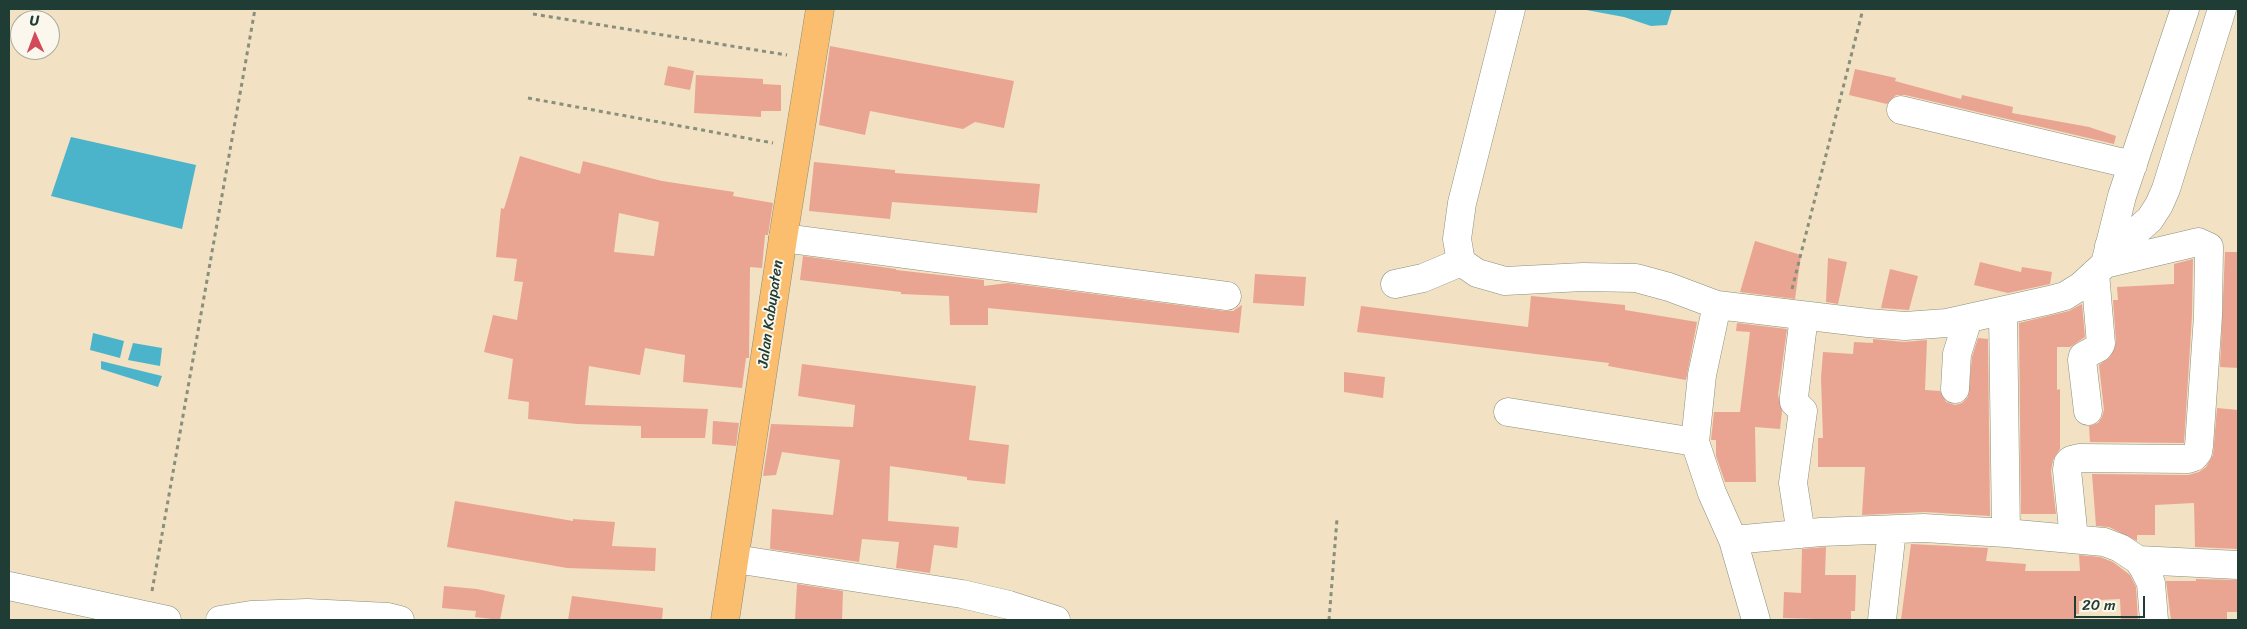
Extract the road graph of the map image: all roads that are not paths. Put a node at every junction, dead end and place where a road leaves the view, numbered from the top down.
1 (820, 9) edge
2 (1512, 9) edge
3 (2185, 9) edge
4 (2222, 9) edge
5 (2176, 36) junction
6 (2208, 49) junction
7 (1901, 110) dead end
8 (2133, 165) junction
9 (782, 238) junction
10 (2103, 261) junction
11 (1460, 262) junction
12 (1395, 284) dead end
13 (1227, 296) dead end
14 (1717, 305) junction
15 (2003, 312) junction
16 (1795, 315) junction
17 (1968, 319) junction
18 (1955, 389) dead end
19 (2088, 411) dead end
20 (1508, 412) dead end
21 (1695, 442) junction
22 (1892, 530) junction
23 (2006, 533) junction
24 (1801, 534) junction
25 (2074, 539) junction
26 (1733, 540) junction
27 (735, 559) junction
28 (2138, 560) junction
29 (2238, 565) edge
30 (9, 586) edge
31 (307, 616) edge
32 (157, 618) edge
33 (220, 620) edge
34 (400, 620) edge
35 (725, 620) edge
36 (1056, 620) edge
37 (1756, 620) edge
38 (1882, 620) edge
39 (2154, 620) edge

1 - 9 main road, Jalan Kabupaten
2 - 11 street
3 - 5 street
4 - 6 street
5 - 6 street
5 - 8 street
6 - 10 street
7 - 8 street
8 - 10 street
9 - 13 street
9 - 27 main road, Jalan Kabupaten
10 - 15 street
10 - 19 street
10 - 25 street
11 - 12 street
11 - 14 street
14 - 16 street
14 - 21 street
15 - 17 street
15 - 23 street
16 - 17 street
16 - 24 street
17 - 18 street
20 - 21 street
21 - 26 street
22 - 23 street
22 - 24 street
22 - 38 street
23 - 25 street
24 - 26 street
25 - 28 street
26 - 37 street
27 - 35 main road, Jalan Kabupaten
27 - 36 street
28 - 29 street
28 - 39 street
30 - 32 street
31 - 33 street
31 - 34 street

